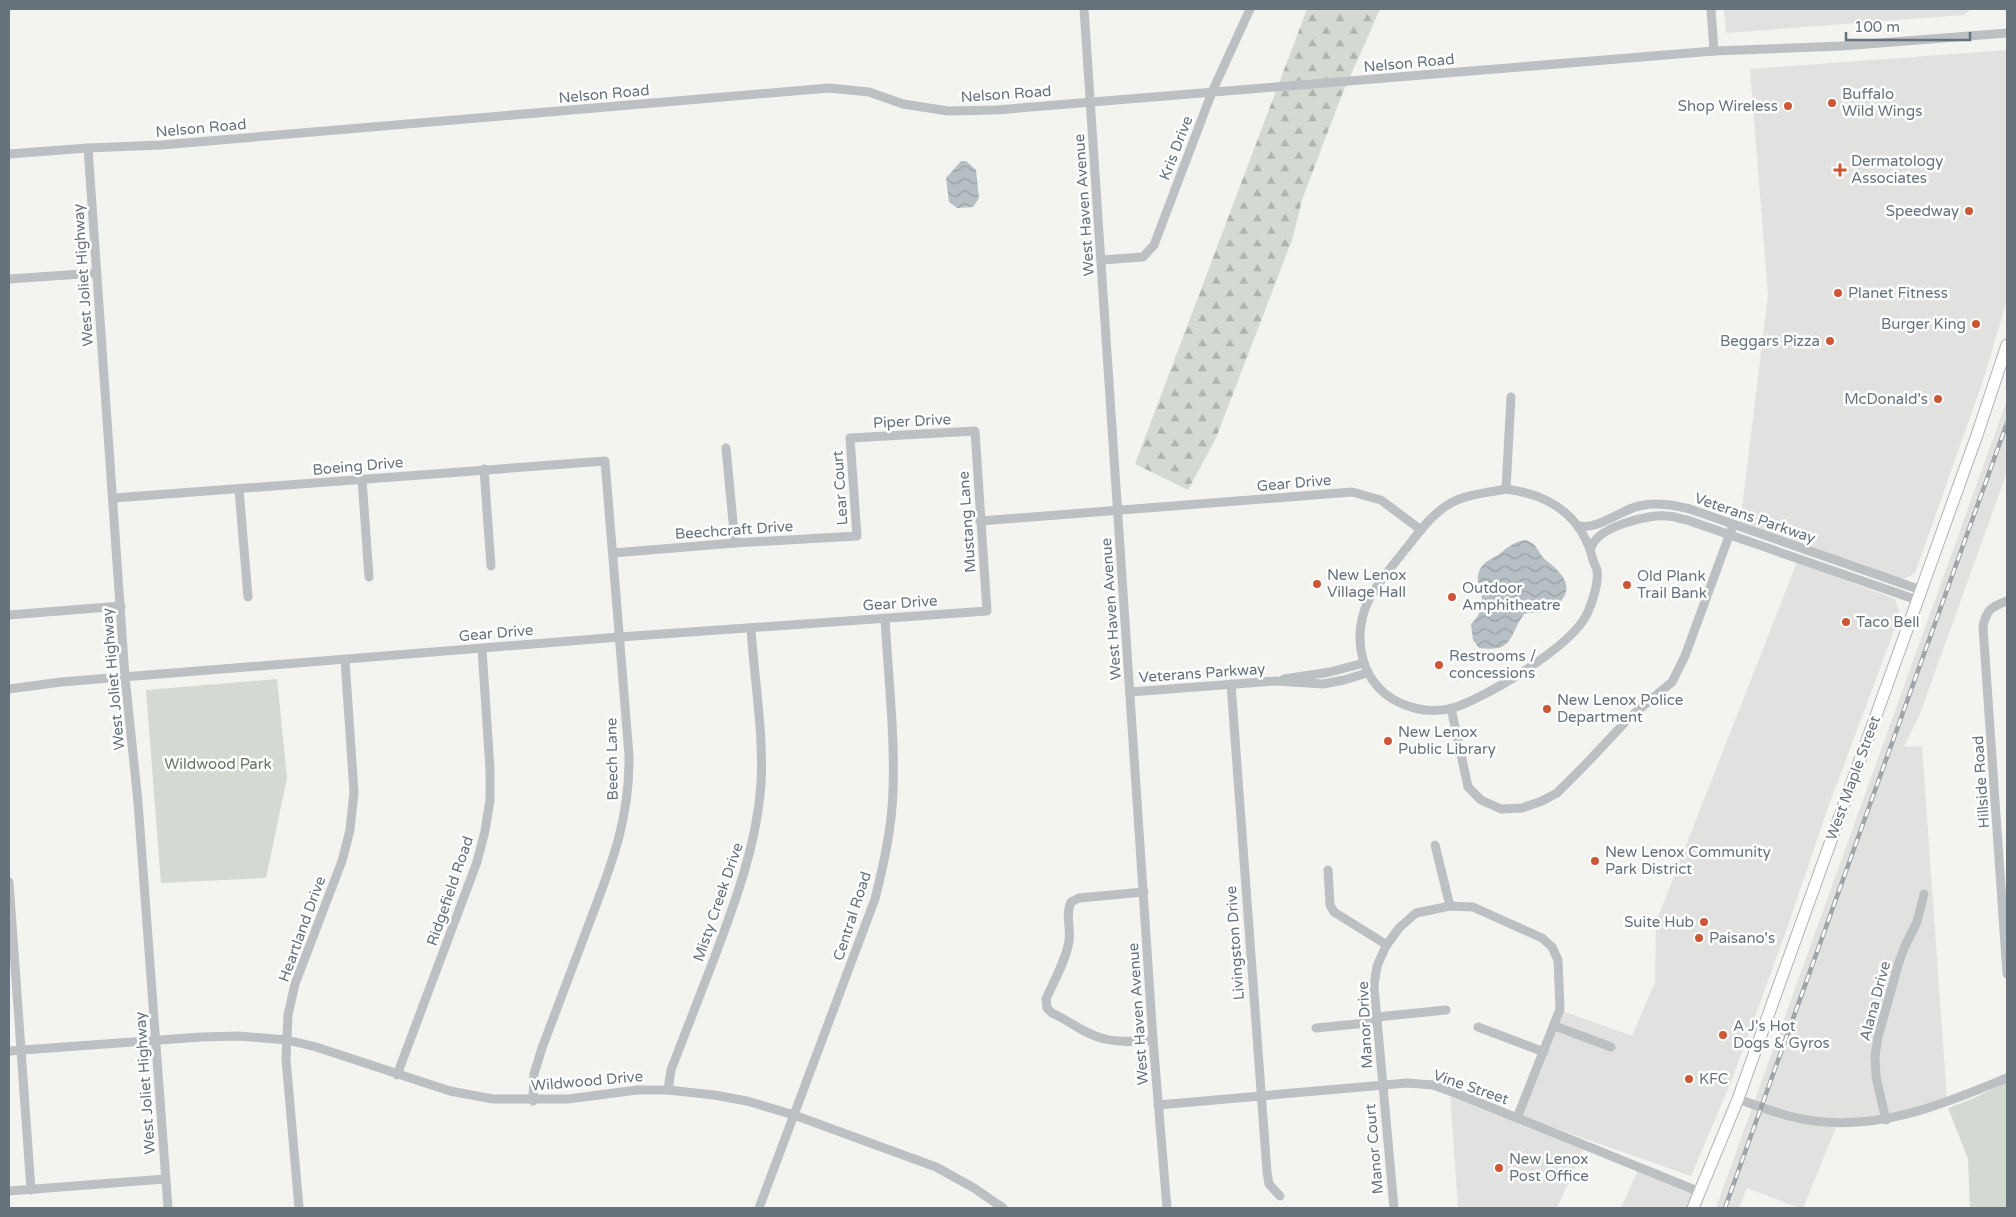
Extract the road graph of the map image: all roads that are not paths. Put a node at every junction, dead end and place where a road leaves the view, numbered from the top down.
1 (1084, 9) edge
2 (1250, 9) edge
3 (1711, 9) edge
4 (2007, 33) edge
5 (1714, 51) junction
6 (1212, 92) junction
7 (1091, 102) junction
8 (88, 148) junction
9 (9, 154) edge
10 (1102, 260) junction
11 (96, 273) junction
12 (9, 279) edge
13 (2007, 345) edge
14 (1511, 397) dead end
15 (975, 431) joint
16 (850, 438) joint
17 (726, 448) dead end
18 (605, 461) joint
19 (484, 469) junction
20 (362, 480) junction
21 (239, 489) junction
22 (1506, 489) junction
23 (114, 498) junction
24 (1119, 511) junction
25 (980, 521) junction
26 (1733, 525) junction
27 (1580, 526) junction
28 (1421, 530) junction
29 (1729, 535) junction
30 (857, 536) joint
31 (735, 543) junction
32 (1591, 548) junction
33 (613, 553) junction
34 (491, 566) dead end
35 (369, 577) dead end
36 (1919, 595) junction
37 (248, 597) dead end
38 (2007, 601) edge
39 (121, 606) junction
40 (986, 612) joint
41 (9, 615) edge
42 (885, 618) junction
43 (751, 628) junction
44 (620, 637) junction
45 (482, 649) junction
46 (345, 660) junction
47 (1364, 663) junction
48 (1367, 673) junction
49 (126, 677) junction
50 (1276, 681) junction
51 (1231, 684) junction
52 (9, 689) edge
53 (1130, 692) junction
54 (1452, 708) junction
55 (1434, 845) dead end
56 (1328, 870) dead end
57 (9, 882) edge
58 (1144, 892) junction
59 (1924, 894) dead end
60 (1450, 906) junction
61 (10, 914) edge
62 (1387, 944) junction
63 (2007, 974) edge
64 (1446, 1010) dead end
65 (1377, 1019) junction
66 (1554, 1026) junction
67 (1478, 1027) dead end
68 (1316, 1028) dead end
69 (156, 1040) junction
70 (287, 1040) junction
71 (1153, 1040) junction
72 (1611, 1047) dead end
73 (21, 1050) junction
74 (9, 1051) edge
75 (1544, 1052) junction
76 (398, 1075) junction
77 (2007, 1078) edge
78 (1382, 1086) junction
79 (668, 1090) junction
80 (1260, 1098) junction
81 (1738, 1099) junction
82 (533, 1101) junction
83 (1158, 1105) junction
84 (794, 1115) junction
85 (1517, 1118) junction
86 (1886, 1120) junction
87 (165, 1179) junction
88 (31, 1190) junction
89 (9, 1191) edge
90 (1700, 1192) junction
91 (1280, 1196) dead end
92 (168, 1208) edge
93 (299, 1208) edge
94 (759, 1208) edge
95 (1003, 1208) edge
96 (1167, 1208) edge
97 (1394, 1208) edge
98 (1693, 1208) edge

1 - 7 street, West Haven Avenue
2 - 6 street, Kris Drive
3 - 5 street
4 - 5 street, Nelson Road
5 - 6 street, Nelson Road
6 - 7 street, Nelson Road
6 - 10 street, Kris Drive
7 - 8 street, Nelson Road
7 - 10 street, West Haven Avenue
8 - 9 street, Nelson Road
8 - 11 street, West Joliet Highway
10 - 24 street, West Haven Avenue
11 - 12 street
11 - 23 street, West Joliet Highway
13 - 36 main road, West Maple Street
14 - 22 street
15 - 16 street, Piper Drive
15 - 25 street, Mustang Lane
16 - 30 street, Lear Court
17 - 31 street
18 - 19 street, Boeing Drive
18 - 33 street, Beech Lane
19 - 20 street, Boeing Drive
19 - 34 street
20 - 21 street, Boeing Drive
20 - 35 street
21 - 23 street, Boeing Drive
21 - 37 street
22 - 27 street
22 - 28 street
23 - 39 street, West Joliet Highway
24 - 25 street, Gear Drive
24 - 28 street, Gear Drive
24 - 53 street, West Haven Avenue
25 - 40 street, Mustang Lane
26 - 27 street, Veterans Parkway
26 - 29 street
26 - 36 street, Veterans Parkway
27 - 32 street
28 - 47 street
29 - 32 street, Veterans Parkway
29 - 36 street, Veterans Parkway
29 - 54 street
30 - 31 street, Beechcraft Drive
31 - 33 street, Beechcraft Drive
32 - 54 street
33 - 44 street, Beech Lane
36 - 81 main road, West Maple Street
38 - 63 street, Hillside Road
39 - 41 street
39 - 49 street, West Joliet Highway
40 - 42 street, Gear Drive
42 - 43 street, Gear Drive
42 - 84 street, Central Road
43 - 44 street, Gear Drive
43 - 79 street, Misty Creek Drive
44 - 45 street, Gear Drive
44 - 82 street, Beech Lane
45 - 46 street, Gear Drive
45 - 76 street, Ridgefield Road
46 - 49 street, Gear Drive
46 - 70 street, Heartland Drive
47 - 48 street
47 - 50 street, Veterans Parkway
48 - 50 street, Veterans Parkway
48 - 54 street
49 - 52 street, Gear Drive
49 - 69 street, West Joliet Highway
50 - 51 street, Veterans Parkway
51 - 53 street, Veterans Parkway
51 - 80 street, Livingston Drive
53 - 58 street, West Haven Avenue
55 - 60 street
56 - 62 street
57 - 61 street
58 - 71 street, West Haven Avenue
58 - 71 street
59 - 86 street, Alana Drive
60 - 62 street, Manor Drive
60 - 66 street, Manor Drive
61 - 73 street
62 - 65 street, Manor Drive
64 - 65 street
65 - 68 street
65 - 78 street, Manor Drive
66 - 72 street
66 - 75 street, Manor Drive
67 - 75 street
69 - 70 street, Wildwood Drive
69 - 73 street, Wildwood Drive
69 - 87 street, West Joliet Highway
70 - 76 street, Wildwood Drive
70 - 93 street, Heartland Drive
71 - 83 street, West Haven Avenue
73 - 74 street, Wildwood Drive
73 - 88 street
75 - 85 street, Manor Drive
76 - 82 street, Wildwood Drive
77 - 86 street
78 - 80 street, Vine Street
78 - 85 street, Vine Street
78 - 97 street, Manor Court
79 - 82 street, Wildwood Drive
79 - 84 street, Wildwood Drive
80 - 83 street, Vine Street
80 - 91 street, Livingston Drive
81 - 86 street
81 - 90 main road, West Maple Street
83 - 96 street, West Haven Avenue
84 - 94 street, Central Road
84 - 95 street, Wildwood Drive
85 - 90 street, Vine Street
87 - 88 street
87 - 92 street, West Joliet Highway
88 - 89 street
90 - 98 main road, West Maple Street

